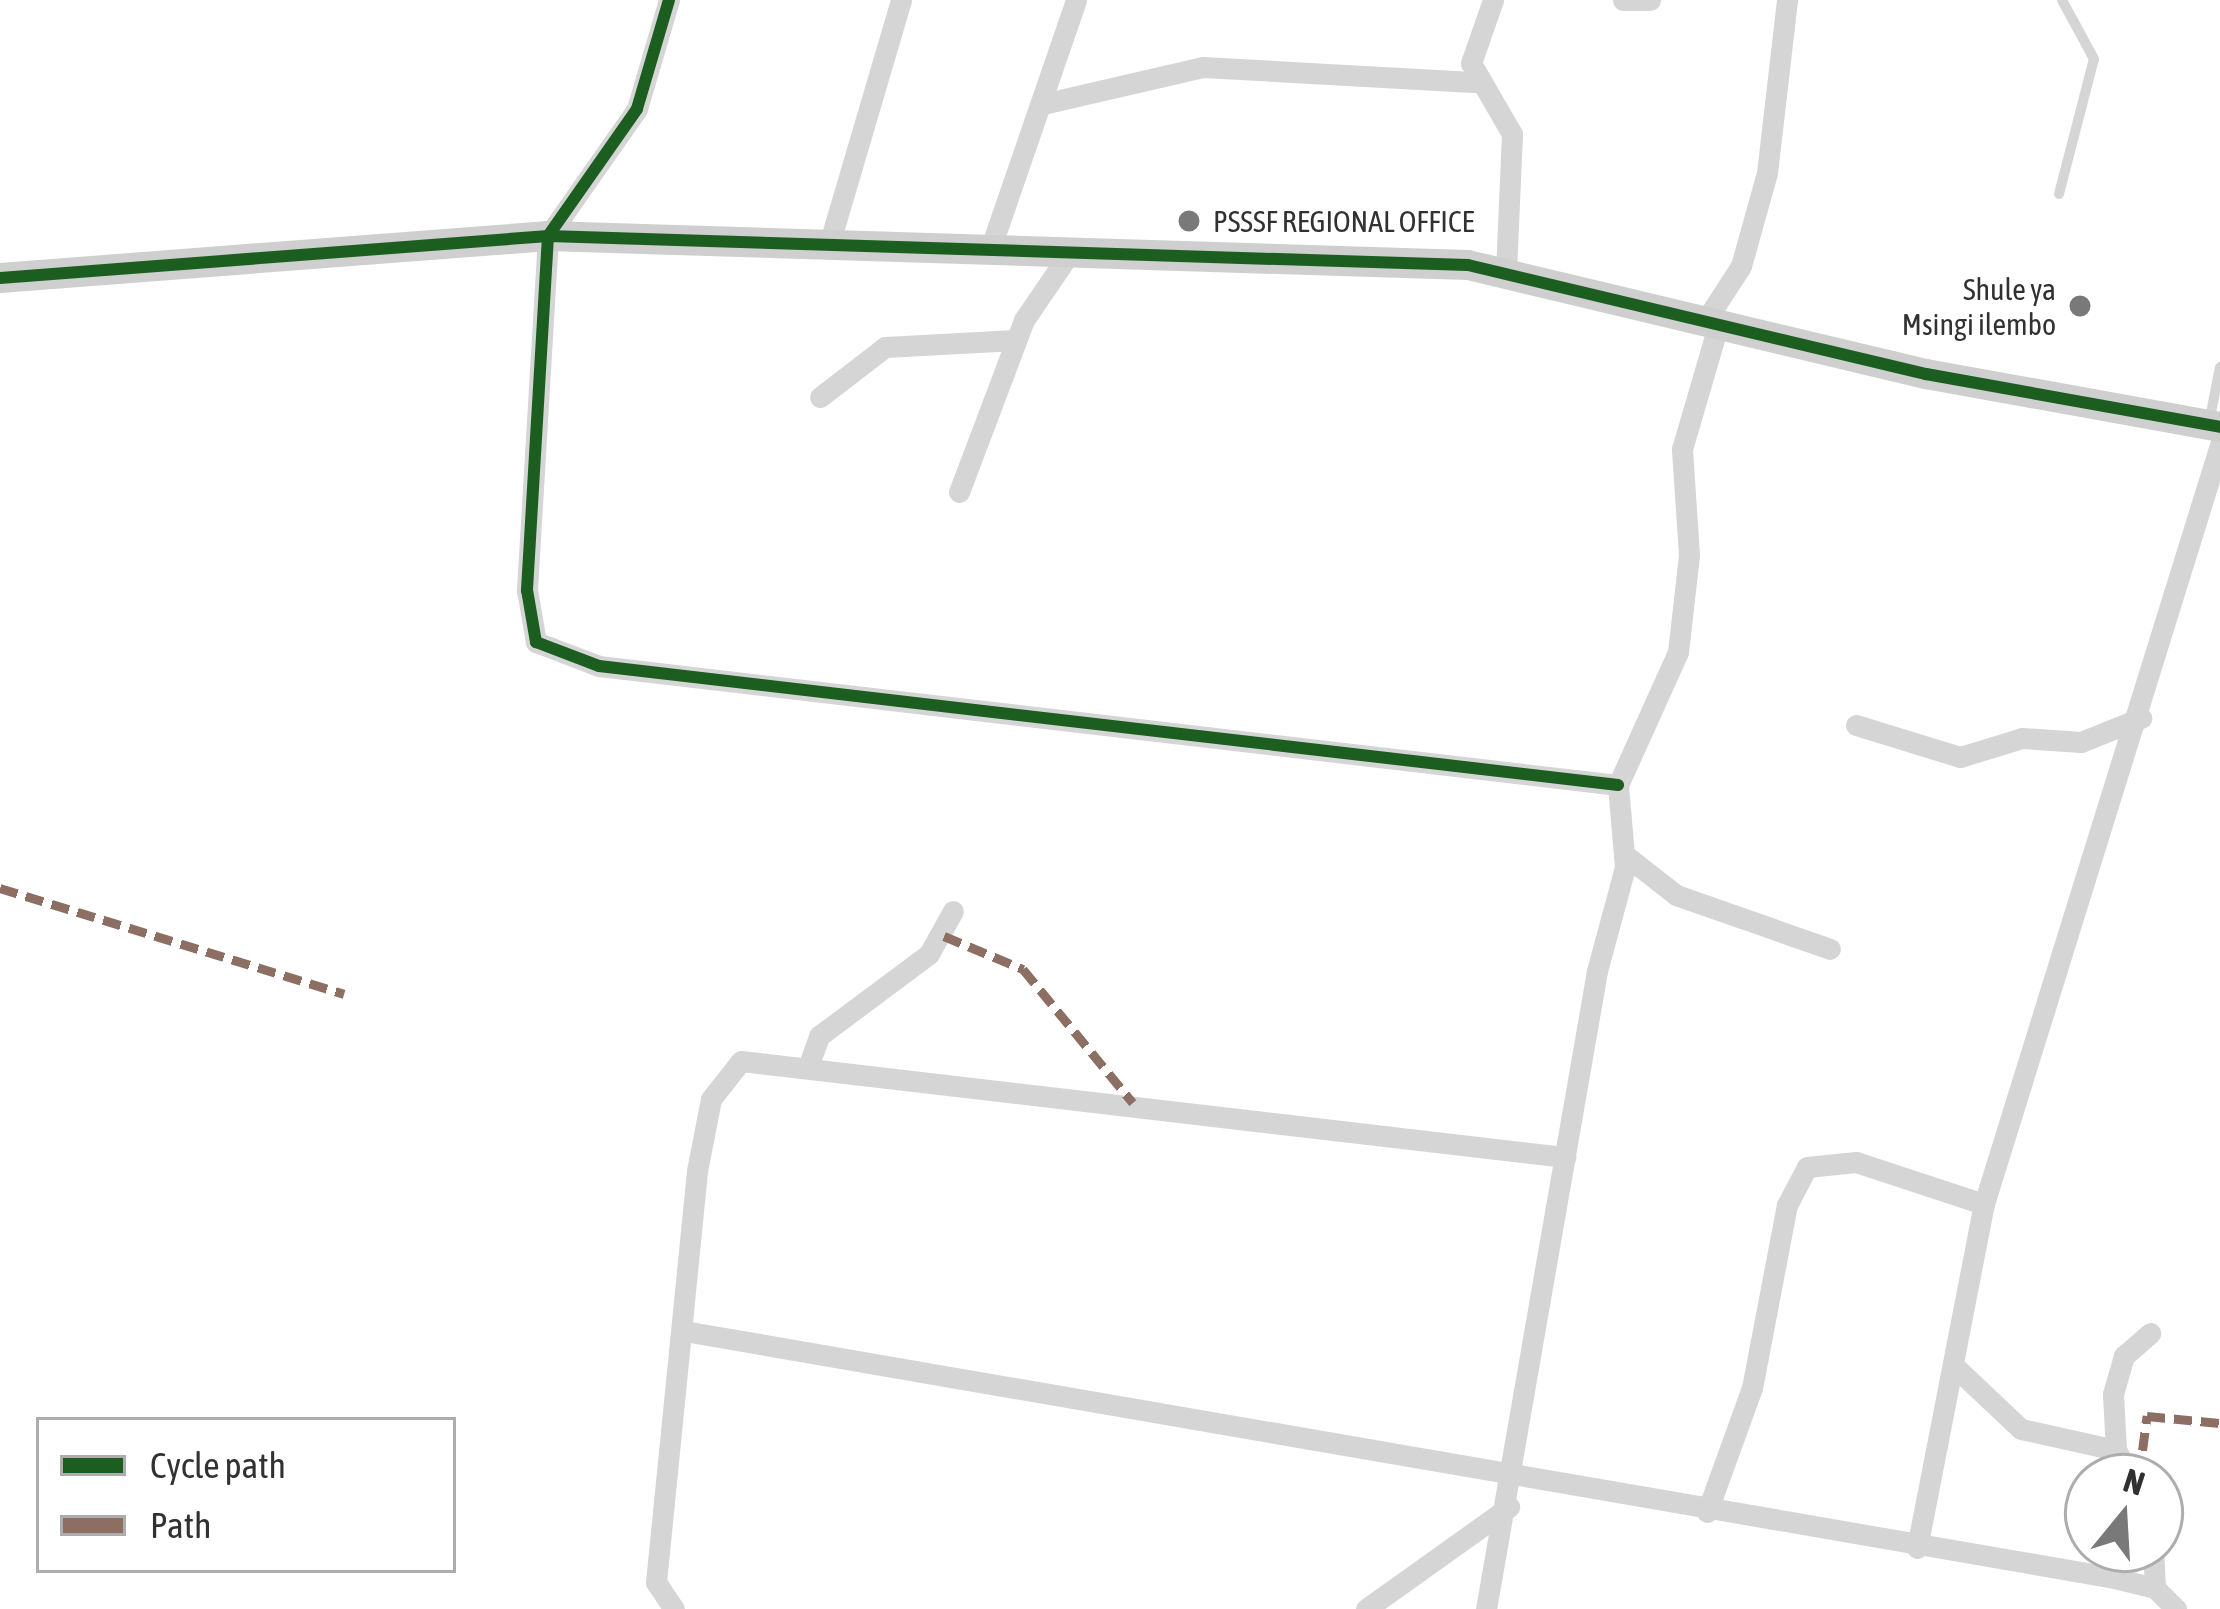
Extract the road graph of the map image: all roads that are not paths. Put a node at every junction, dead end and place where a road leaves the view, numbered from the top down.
1 (669, 0) edge
2 (901, 0) edge
3 (1076, 0) edge
4 (1493, 0) edge
5 (1623, 0) edge
6 (1650, 0) edge
7 (1787, 0) edge
8 (2062, 0) edge
9 (1473, 82) junction
10 (1047, 103) junction
11 (2059, 194) dead end
12 (548, 236) junction
13 (832, 238) junction
14 (991, 247) junction
15 (1066, 257) junction
16 (1506, 272) junction
17 (0, 278) edge
18 (1711, 324) junction
19 (1016, 340) junction
20 (2220, 367) edge
21 (820, 397) dead end
22 (2216, 433) edge
23 (958, 492) dead end
24 (2141, 718) junction
25 (1856, 725) dead end
26 (1618, 785) junction
27 (1625, 855) junction
28 (953, 911) dead end
29 (1830, 950) dead end
30 (809, 1064) junction
31 (1565, 1157) junction
32 (1984, 1204) junction
33 (684, 1331) junction
34 (2150, 1333) dead end
35 (1953, 1365) junction
36 (2116, 1450) junction
37 (2118, 1453) edge
38 (1517, 1474) junction
39 (1509, 1508) junction
40 (1707, 1512) junction
41 (1917, 1548) junction
42 (2154, 1573) edge
43 (2155, 1588) junction
44 (674, 1609) edge
45 (1366, 1609) edge
46 (1486, 1609) edge
47 (2176, 1609) edge

1 - 12 street
2 - 13 street
3 - 10 street
4 - 9 street
5 - 6 street
7 - 18 street
8 - 11 lane
9 - 10 street
9 - 16 street
10 - 14 street
12 - 13 street
12 - 17 street
12 - 26 street
13 - 14 street
14 - 15 street
15 - 16 street
15 - 19 street
16 - 18 street
18 - 22 street
18 - 26 street
19 - 21 street
19 - 23 street
20 - 22 lane
22 - 24 street
24 - 25 street
24 - 32 street
26 - 27 street
27 - 29 street
27 - 31 street
28 - 30 street
30 - 31 street
30 - 33 street
31 - 38 street
32 - 35 street
32 - 40 street
33 - 38 street
33 - 44 street
34 - 36 street
35 - 36 street
35 - 41 street
36 - 37 street
38 - 39 street
38 - 40 street
39 - 45 street
39 - 46 street
40 - 41 street
41 - 43 street
42 - 43 street
43 - 47 street

